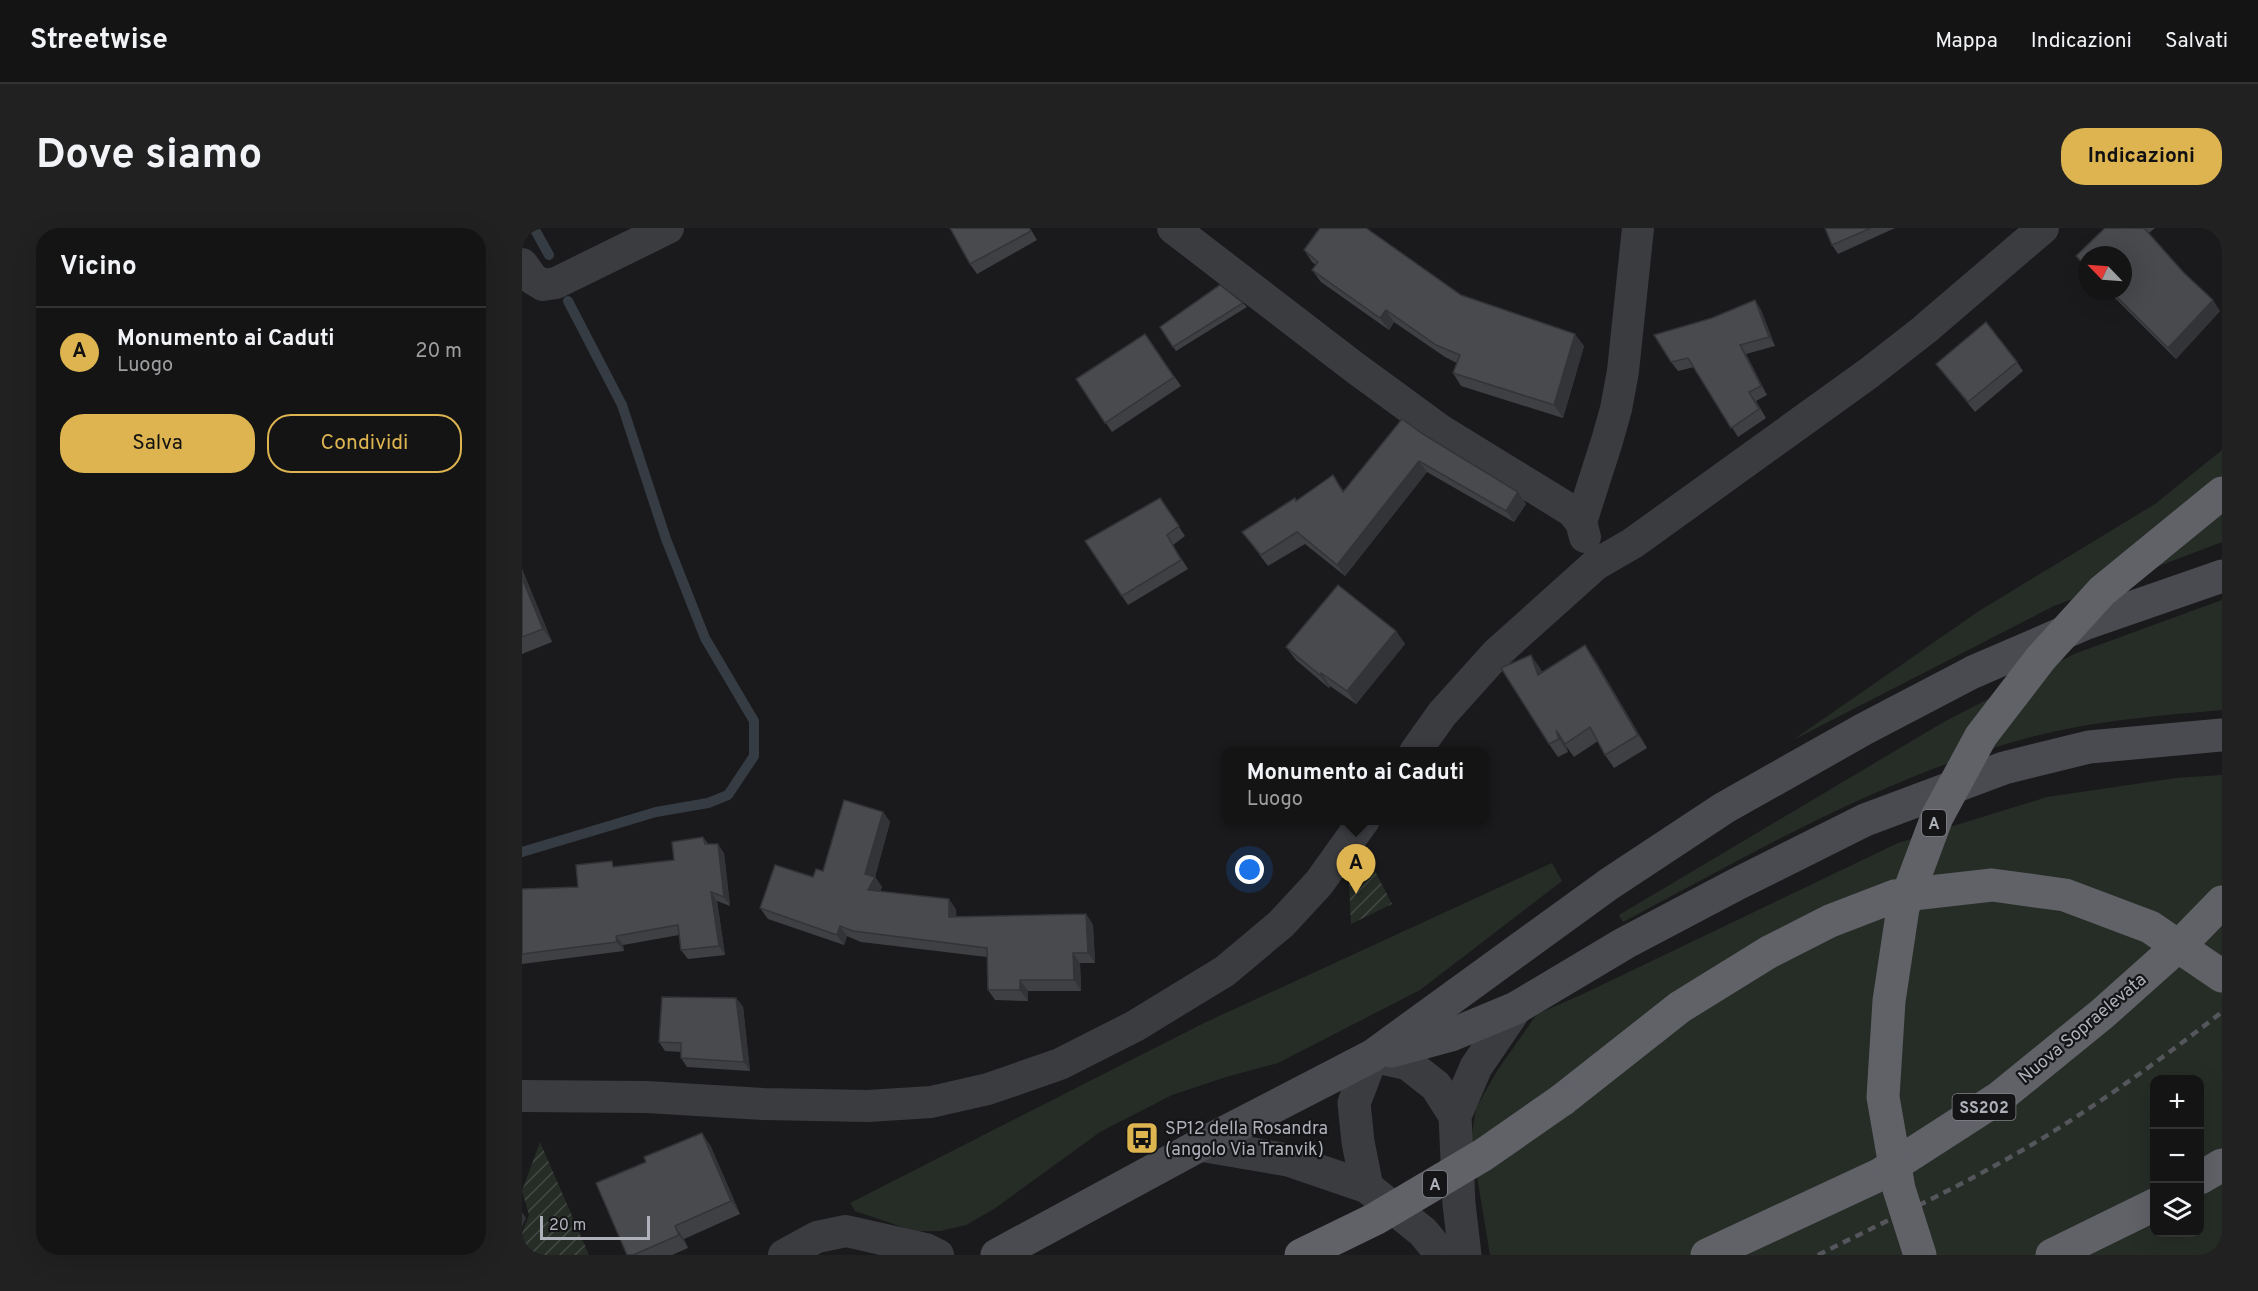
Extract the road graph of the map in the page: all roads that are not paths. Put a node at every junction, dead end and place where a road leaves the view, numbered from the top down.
1 (668, 228) edge
2 (1173, 228) edge
3 (1638, 228) edge
4 (2043, 228) edge
5 (522, 264) edge
6 (2222, 493) edge
7 (1581, 522) junction
8 (1596, 565) junction
9 (2222, 576) edge
10 (2222, 735) edge
11 (1419, 747) edge
12 (1360, 825) edge
13 (2222, 902) edge
14 (2222, 976) edge
15 (1516, 1008) junction
16 (1372, 1056) junction
17 (522, 1096) edge
18 (1455, 1116) junction
19 (1200, 1145) junction
20 (2222, 1165) edge
21 (2204, 1175) edge
22 (1367, 1187) junction
23 (2150, 1207) edge
24 (784, 1255) edge
25 (938, 1255) edge
26 (997, 1255) edge
27 (1301, 1255) edge
28 (1442, 1255) edge
29 (1465, 1255) edge
30 (1707, 1255) edge
31 (1920, 1255) edge
32 (2052, 1255) edge

1 - 5 street
2 - 7 street
3 - 7 street
4 - 8 street
6 - 31 highway, A, bridge
7 - 8 street
8 - 11 street
9 - 16 main road
10 - 15 main road
12 - 17 street
13 - 30 highway, Nuova Sopraelevata / SS202, bridge
14 - 27 highway, A, bridge
15 - 16 main road
15 - 18 street
16 - 18 street
16 - 19 main road
16 - 22 street
18 - 29 street
19 - 22 street
19 - 26 main road
20 - 21 highway
22 - 28 street
23 - 32 highway
24 - 25 street

